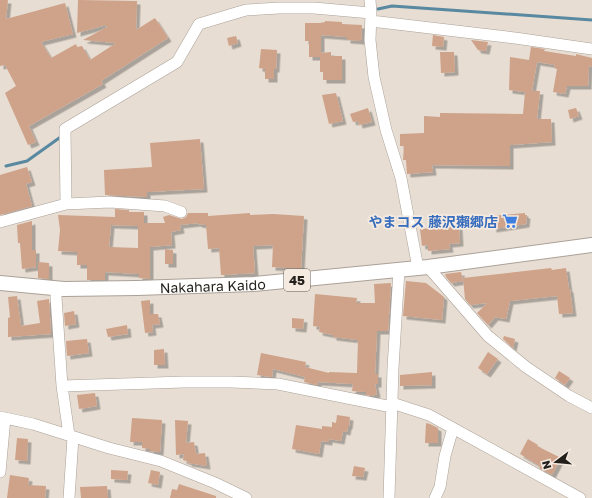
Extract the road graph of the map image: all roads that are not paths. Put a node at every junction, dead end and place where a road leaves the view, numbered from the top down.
1 (370, 0) edge
2 (371, 17) junction
3 (592, 49) edge
4 (66, 204) junction
5 (181, 212) dead end
6 (0, 222) edge
7 (592, 245) edge
8 (423, 267) junction
9 (399, 270) junction
10 (0, 283) edge
11 (57, 288) junction
12 (62, 386) junction
13 (392, 405) junction
14 (592, 408) edge
15 (2, 418) edge
16 (453, 428) junction
17 (71, 436) junction
18 (0, 472) edge
19 (69, 498) edge
20 (246, 498) edge
21 (389, 498) edge
22 (435, 498) edge
23 (580, 498) edge

1 - 2 street
2 - 3 street
2 - 4 street
2 - 8 street
4 - 5 street
4 - 6 street
7 - 8 main road, Nakahara Kaido / 45
8 - 9 main road, Nakahara Kaido / 45
8 - 14 street
9 - 11 main road, Nakahara Kaido / 45
9 - 13 street
10 - 11 main road, Nakahara Kaido / 45
11 - 12 street
12 - 13 street
12 - 17 street
13 - 16 street
13 - 21 street
15 - 17 street
15 - 18 street
16 - 22 street
16 - 23 street
17 - 19 street
17 - 20 street

